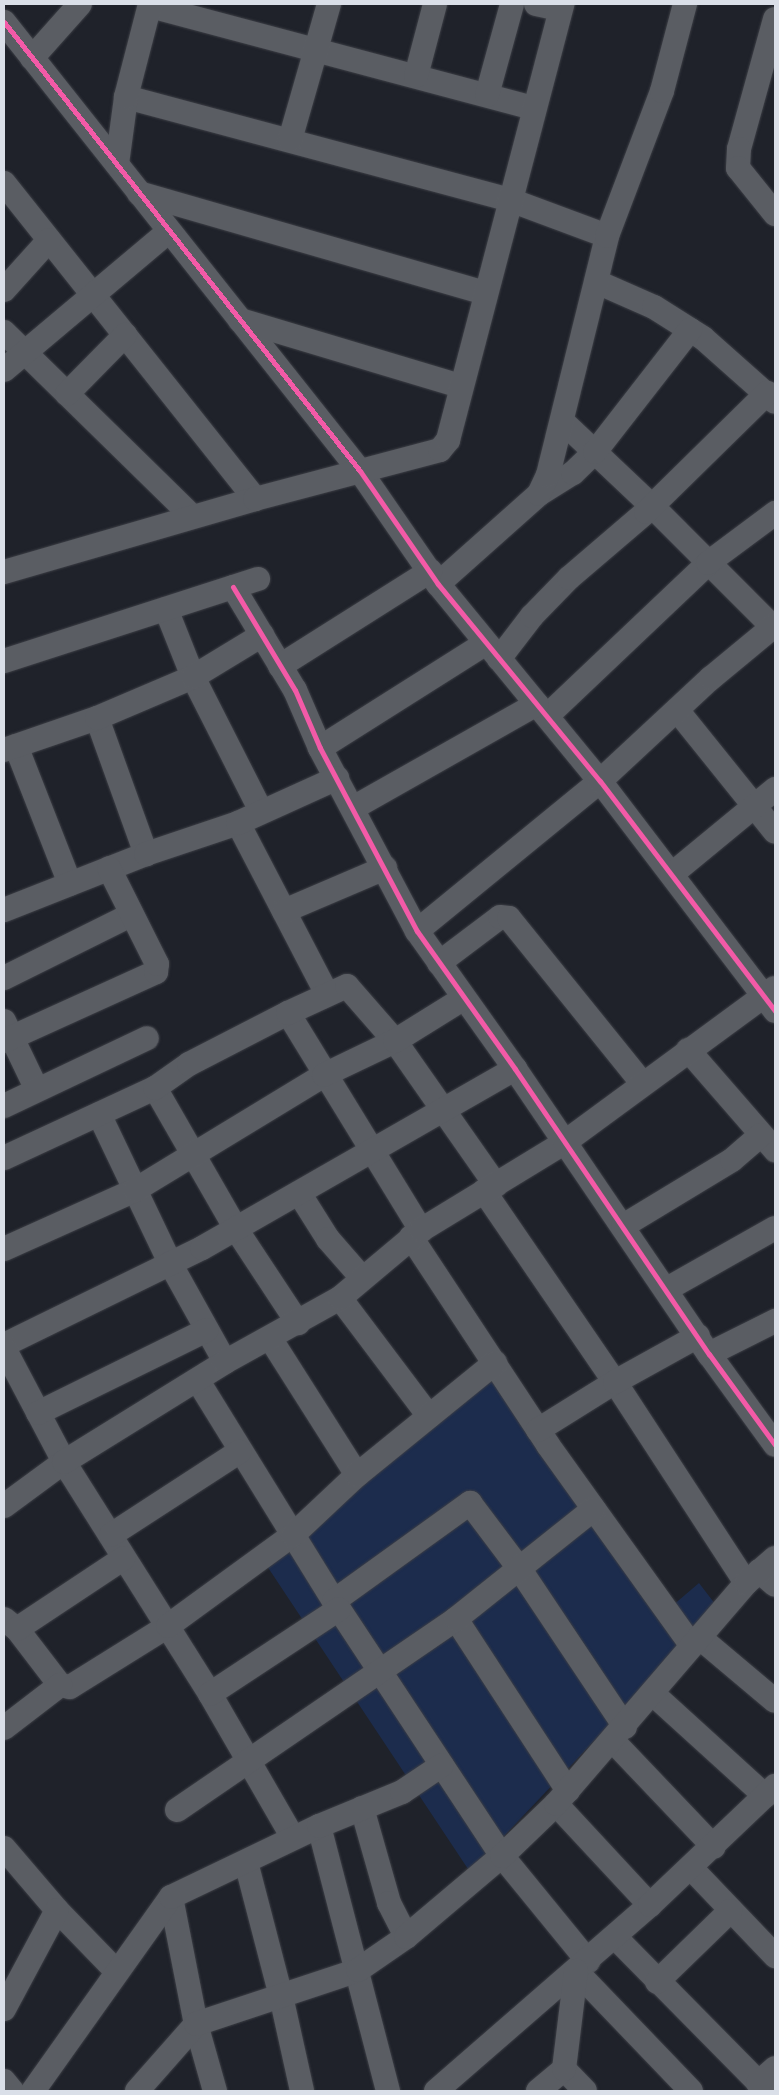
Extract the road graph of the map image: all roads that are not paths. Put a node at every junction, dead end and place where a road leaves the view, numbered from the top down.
1 (80, 4) edge
2 (329, 4) edge
3 (435, 4) edge
4 (512, 4) edge
5 (536, 4) edge
6 (685, 4) edge
7 (150, 5) edge
8 (561, 6) edge
9 (775, 19) edge
10 (4, 22) edge
11 (315, 48) junction
12 (32, 58) junction
13 (416, 76) junction
14 (487, 95) junction
15 (126, 97) junction
16 (534, 108) junction
17 (290, 140) junction
18 (117, 164) junction
19 (4, 183) edge
20 (139, 193) junction
21 (510, 200) junction
22 (774, 209) edge
23 (169, 231) junction
24 (607, 236) junction
25 (49, 240) junction
26 (598, 282) junction
27 (4, 290) edge
28 (485, 293) junction
29 (93, 295) junction
30 (240, 320) junction
31 (690, 330) junction
32 (4, 332) edge
33 (125, 336) junction
34 (23, 351) junction
35 (4, 370) edge
36 (460, 386) junction
37 (67, 394) junction
38 (771, 397) edge
39 (562, 421) junction
40 (595, 452) junction
41 (360, 471) junction
42 (539, 494) junction
43 (255, 499) junction
44 (652, 506) junction
45 (775, 513) edge
46 (193, 517) junction
47 (708, 563) junction
48 (4, 572) edge
49 (434, 577) junction
50 (258, 579) dead end
51 (233, 587) junction
52 (166, 609) junction
53 (774, 626) edge
54 (262, 636) junction
55 (493, 651) junction
56 (4, 661) edge
57 (280, 666) junction
58 (193, 677) junction
59 (542, 710) junction
60 (677, 710) junction
61 (97, 718) junction
62 (10, 748) edge
63 (320, 748) junction
64 (337, 778) junction
65 (600, 781) junction
66 (775, 789) edge
67 (754, 806) junction
68 (353, 808) junction
69 (261, 812) junction
70 (238, 823) junction
71 (775, 832) edge
72 (146, 854) junction
73 (109, 868) junction
74 (385, 868) junction
75 (672, 874) junction
76 (70, 884) junction
77 (4, 910) edge
78 (284, 911) junction
79 (131, 916) junction
80 (417, 932) junction
81 (439, 963) junction
82 (4, 978) edge
83 (327, 994) junction
84 (464, 998) junction
85 (771, 998) edge
86 (288, 1013) junction
87 (6, 1033) edge
88 (147, 1038) dead end
89 (395, 1041) junction
90 (688, 1050) junction
91 (515, 1068) junction
92 (324, 1075) junction
93 (643, 1084) junction
94 (154, 1088) junction
95 (38, 1090) junction
96 (4, 1106) edge
97 (444, 1112) junction
98 (99, 1114) junction
99 (565, 1142) junction
100 (768, 1142) edge
101 (372, 1151) junction
102 (193, 1154) junction
103 (4, 1158) edge
104 (490, 1188) junction
105 (135, 1190) junction
106 (299, 1192) junction
107 (623, 1226) junction
108 (775, 1228) edge
109 (236, 1229) junction
110 (416, 1233) junction
111 (4, 1249) edge
112 (170, 1263) junction
113 (362, 1278) junction
114 (667, 1289) junction
115 (340, 1298) junction
116 (775, 1321) edge
117 (298, 1323) junction
118 (207, 1330) junction
119 (270, 1338) junction
120 (704, 1345) junction
121 (4, 1346) edge
122 (225, 1362) junction
123 (495, 1363) junction
124 (198, 1381) junction
125 (615, 1382) junction
126 (38, 1413) junction
127 (429, 1416) junction
128 (538, 1430) junction
129 (775, 1445) edge
130 (239, 1452) junction
131 (64, 1462) junction
132 (357, 1475) junction
133 (4, 1506) edge
134 (594, 1509) junction
135 (111, 1535) junction
136 (292, 1535) junction
137 (124, 1558) junction
138 (519, 1568) junction
139 (764, 1574) edge
140 (337, 1605) junction
141 (456, 1619) junction
142 (10, 1624) edge
143 (168, 1626) junction
144 (695, 1642) junction
145 (381, 1673) junction
146 (60, 1686) junction
147 (652, 1693) junction
148 (210, 1694) junction
149 (775, 1701) edge
150 (4, 1728) edge
151 (619, 1734) junction
152 (249, 1762) junction
153 (442, 1765) junction
154 (770, 1791) edge
155 (562, 1798) junction
156 (362, 1808) junction
157 (177, 1810) dead end
158 (319, 1826) junction
159 (293, 1838) junction
160 (714, 1847) junction
161 (4, 1848) edge
162 (502, 1856) junction
163 (246, 1862) junction
164 (691, 1868) junction
165 (171, 1896) junction
166 (650, 1905) junction
167 (57, 1910) junction
168 (730, 1911) junction
169 (406, 1937) junction
170 (615, 1937) junction
171 (775, 1956) edge
172 (582, 1966) junction
173 (358, 1970) junction
174 (118, 1972) junction
175 (657, 1982) junction
176 (281, 1996) junction
177 (4, 2009) edge
178 (196, 2024) junction
179 (564, 2069) junction
180 (4, 2080) edge
181 (767, 2081) edge
182 (12, 2091) edge
183 (33, 2091) edge
184 (137, 2091) edge
185 (215, 2091) edge
186 (302, 2091) edge
187 (388, 2091) edge
188 (436, 2091) edge
189 (538, 2091) edge
190 (584, 2091) edge
191 (691, 2091) edge

1 - 12 street
2 - 11 street
3 - 13 street
4 - 14 street
5 - 8 street
6 - 24 street
7 - 11 street
7 - 15 street
8 - 16 street
9 - 22 street
10 - 12 street
11 - 13 street
11 - 17 street
12 - 18 street
13 - 14 street
14 - 16 street
15 - 17 street
15 - 18 street
16 - 21 street
17 - 21 street
18 - 20 street
19 - 25 street
20 - 23 street
20 - 28 street
21 - 24 street
21 - 28 street
23 - 29 street
23 - 30 street
24 - 26 street
25 - 27 street
25 - 29 street
26 - 31 street
26 - 39 street
28 - 36 street
29 - 33 street
29 - 34 street
30 - 36 street
30 - 41 street
31 - 38 street
31 - 40 street
32 - 34 street
33 - 37 street
33 - 43 street
34 - 35 street
34 - 37 street
36 - 41 street
37 - 46 street
38 - 44 street
39 - 40 street
39 - 42 street
40 - 42 street
40 - 44 street
41 - 43 street
41 - 49 street
42 - 49 street
43 - 46 street
44 - 47 street
44 - 55 street
45 - 47 street
46 - 48 street
47 - 53 street
47 - 59 street
49 - 55 street
49 - 57 street
50 - 51 street
51 - 52 street
51 - 54 street
52 - 56 street
52 - 58 street
53 - 60 street
54 - 57 street
54 - 58 street
55 - 59 street
55 - 63 street
57 - 63 street
58 - 61 street
58 - 69 street
59 - 65 street
59 - 68 street
60 - 65 street
60 - 67 street
61 - 62 street
61 - 72 street
62 - 76 street
63 - 64 street
64 - 68 street
64 - 69 street
65 - 75 street
65 - 80 street
66 - 67 street
67 - 71 street
67 - 75 street
68 - 74 street
69 - 70 street
70 - 72 street
70 - 78 street
72 - 73 street
73 - 76 street
73 - 79 street
74 - 78 street
74 - 80 street
75 - 85 street
76 - 77 street
78 - 83 street
79 - 82 street
79 - 87 street
80 - 81 street
81 - 84 street
81 - 93 street
83 - 86 street
83 - 89 street
84 - 89 street
84 - 91 street
85 - 90 street
86 - 92 street
86 - 94 street
87 - 95 street
88 - 95 street
89 - 92 street
89 - 97 street
90 - 93 street
90 - 100 street
91 - 97 street
91 - 99 street
92 - 101 street
92 - 102 street
93 - 99 street
94 - 98 street
94 - 102 street
95 - 96 street
97 - 101 street
97 - 104 street
98 - 103 street
98 - 105 street
99 - 104 street
99 - 107 street
100 - 107 street
101 - 106 street
101 - 110 street
102 - 105 street
102 - 109 street
104 - 110 street
104 - 125 street
105 - 111 street
105 - 112 street
106 - 109 street
106 - 113 street
107 - 114 street
108 - 114 street
109 - 112 street
109 - 117 street
110 - 113 street
110 - 123 street
112 - 118 street
112 - 121 street
113 - 115 street
114 - 120 street
115 - 117 street
115 - 127 street
116 - 120 street
117 - 119 street
118 - 122 street
118 - 126 street
119 - 122 street
119 - 132 street
120 - 125 street
120 - 129 street
121 - 126 street
122 - 124 street
123 - 127 street
123 - 128 street
124 - 130 street
124 - 131 street
125 - 128 street
125 - 139 street
126 - 131 street
127 - 132 street
128 - 134 street
130 - 135 street
130 - 136 street
131 - 133 street
131 - 135 street
132 - 136 street
134 - 138 street
134 - 144 street
135 - 137 street
136 - 140 street
136 - 143 street
137 - 142 street
137 - 143 street
138 - 140 street
138 - 141 street
138 - 151 street
139 - 144 street
140 - 145 street
140 - 148 street
141 - 145 street
141 - 155 street
142 - 146 street
143 - 146 street
143 - 148 street
144 - 147 street
144 - 149 street
145 - 152 street
145 - 153 street
146 - 150 street
147 - 151 street
147 - 154 street
148 - 152 street
151 - 155 street
151 - 160 street
152 - 157 street
152 - 159 street
153 - 156 street
153 - 162 street
154 - 160 street
155 - 162 street
155 - 166 street
156 - 158 street
156 - 169 street
158 - 159 street
158 - 173 street
159 - 163 street
160 - 164 street
161 - 167 street
162 - 169 street
162 - 172 street
163 - 165 street
163 - 176 street
164 - 166 street
164 - 168 street
165 - 174 street
165 - 178 street
166 - 170 street
167 - 174 street
167 - 177 street
168 - 171 street
168 - 175 street
169 - 173 street
170 - 172 street
170 - 175 street
172 - 179 street
172 - 188 street
172 - 191 street
173 - 176 street
173 - 187 street
174 - 183 street
175 - 181 street
176 - 178 street
176 - 186 street
178 - 184 street
178 - 185 street
179 - 189 street
179 - 190 street
180 - 182 street

